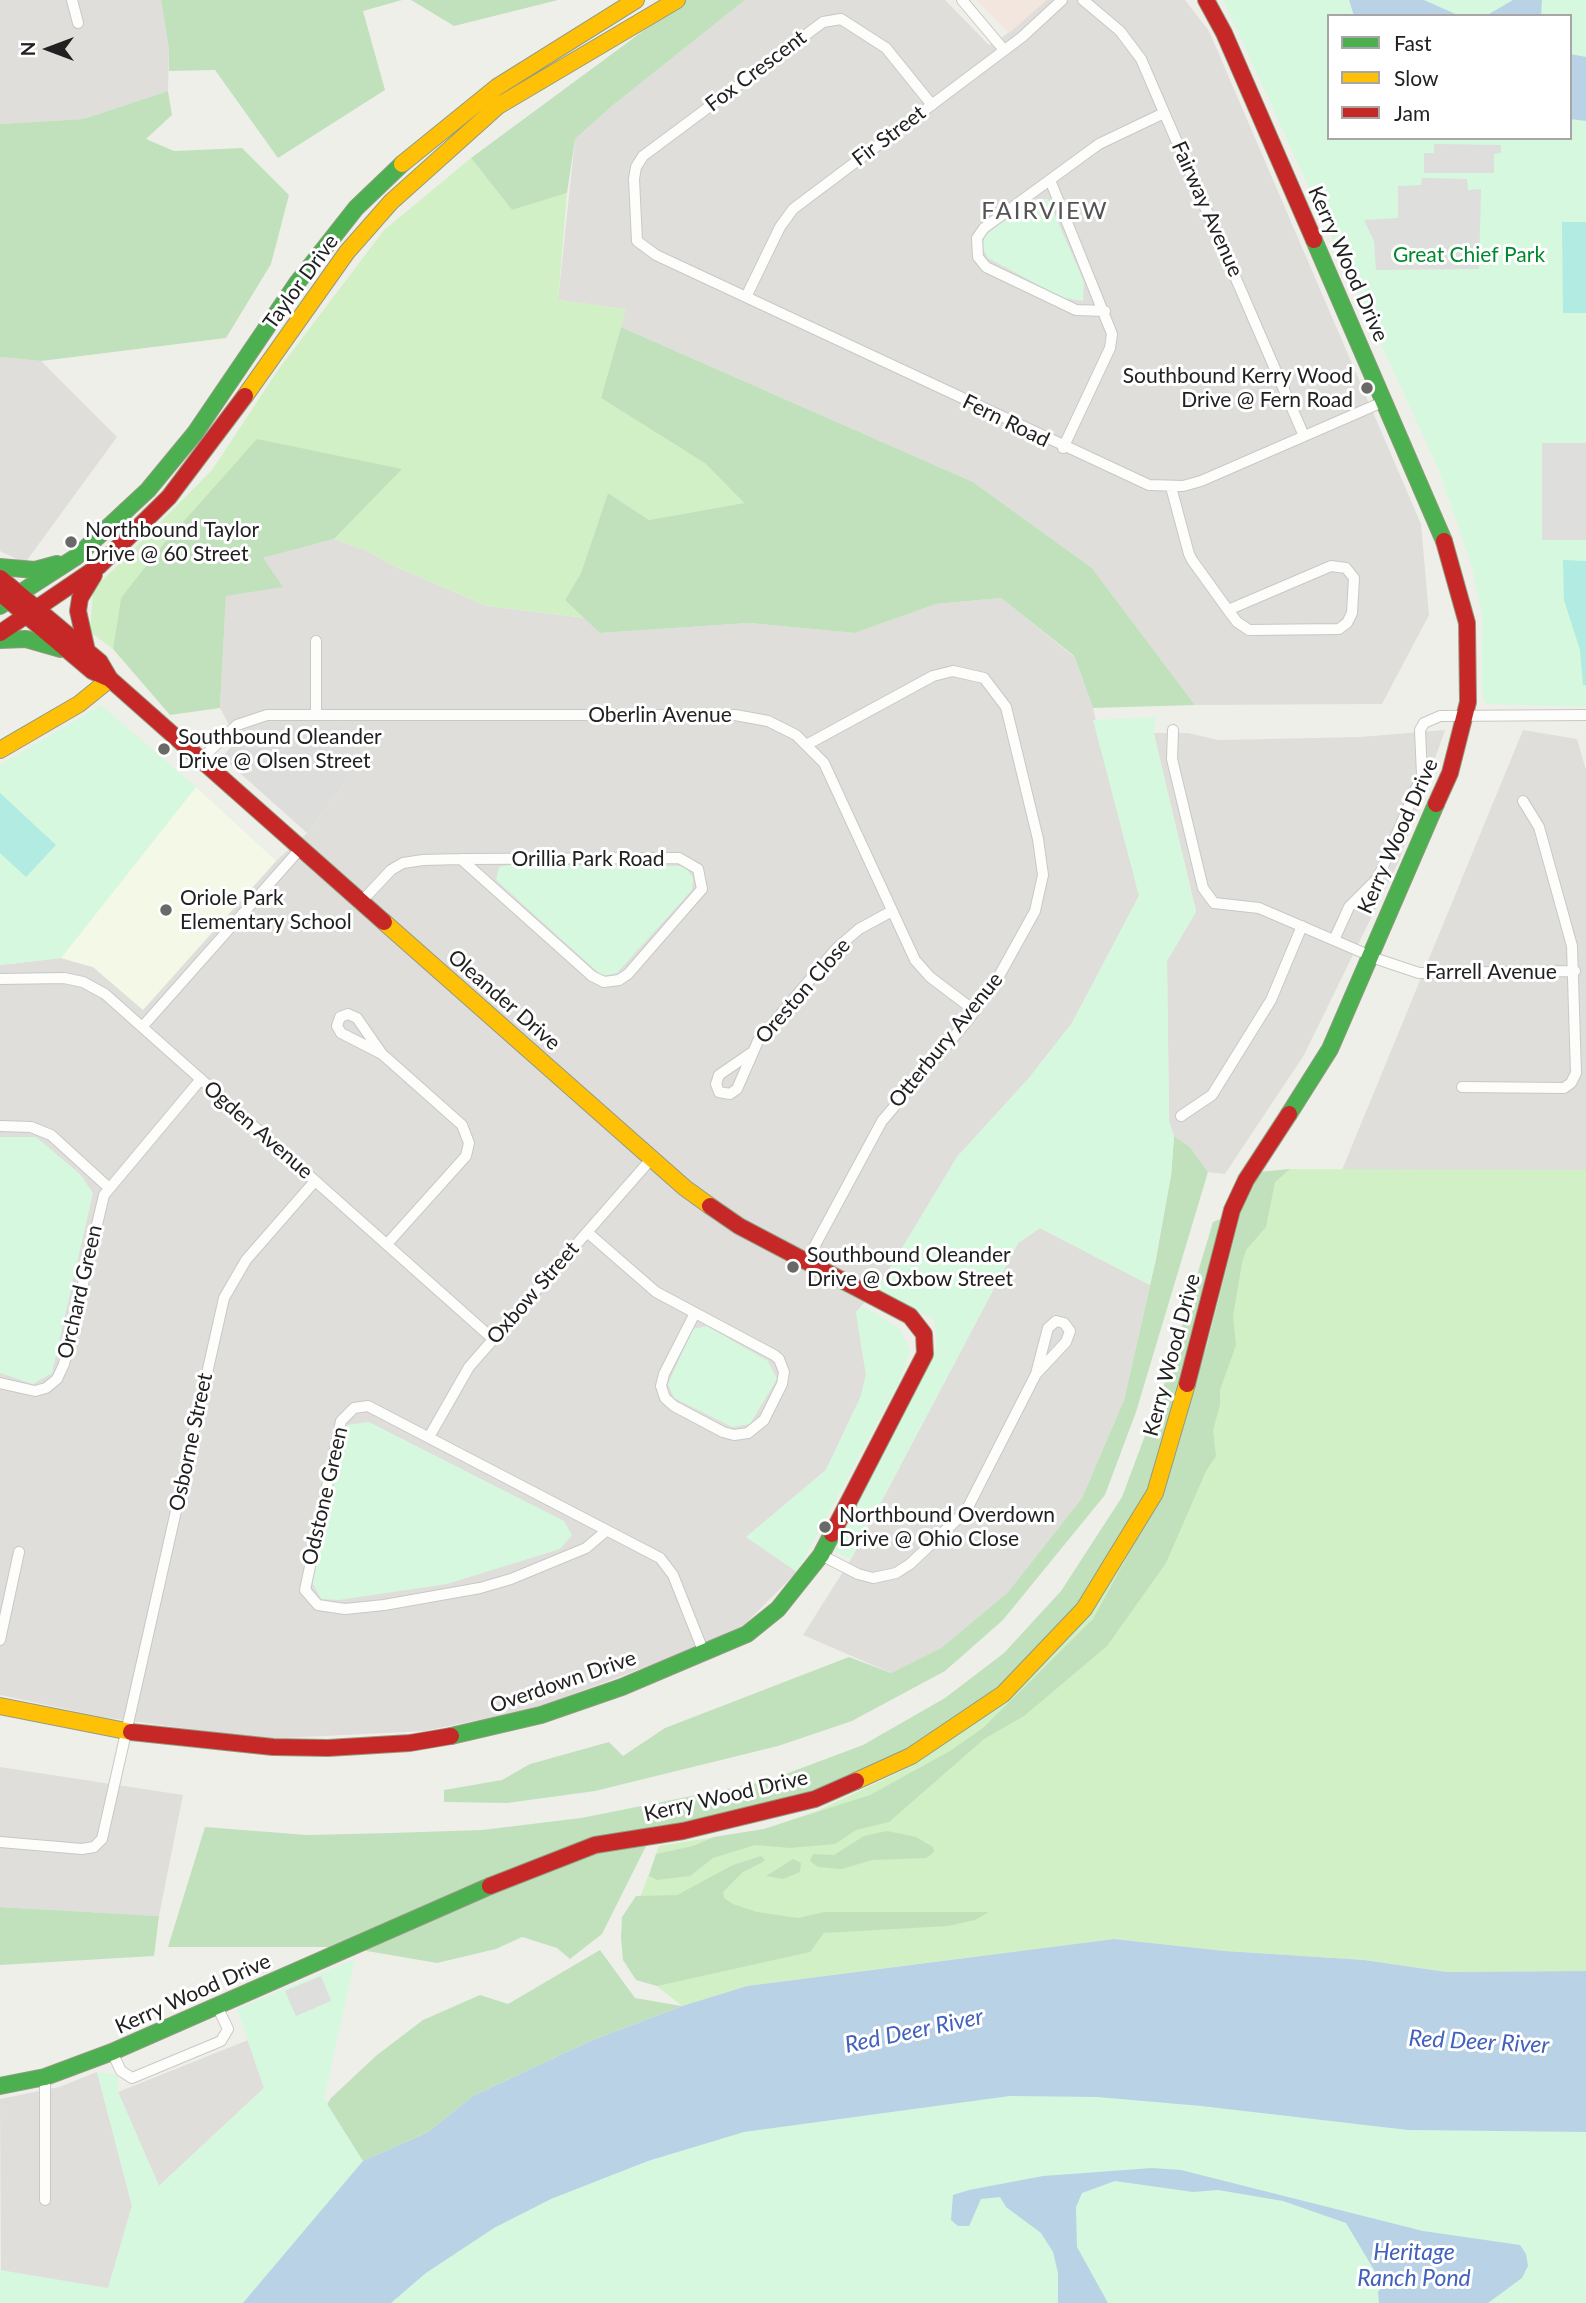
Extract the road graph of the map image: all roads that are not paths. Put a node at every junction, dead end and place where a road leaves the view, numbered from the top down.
1 (72, 0) edge
2 (636, 0) edge
3 (677, 0) edge
4 (962, 0) edge
5 (1062, 0) edge
6 (1083, 0) edge
7 (1206, 0) edge
8 (78, 23) dead end
9 (1004, 50) junction
10 (932, 105) junction
11 (1164, 113) junction
12 (1050, 180) junction
13 (637, 241) joint
14 (746, 297) junction
15 (1105, 311) junction
16 (1385, 401) junction
17 (1304, 436) junction
18 (1063, 448) junction
19 (1171, 487) junction
20 (76, 557) junction
21 (99, 566) junction
22 (0, 567) edge
23 (0, 578) edge
24 (8, 599) edge
25 (1228, 610) junction
26 (34, 613) junction
27 (0, 633) edge
28 (0, 640) edge
29 (316, 641) dead end
30 (87, 651) junction
31 (70, 652) junction
32 (110, 679) junction
33 (316, 714) junction
34 (1466, 715) junction
35 (1586, 715) edge
36 (1173, 730) dead end
37 (808, 744) junction
38 (0, 750) edge
39 (200, 760) junction
40 (1523, 801) dead end
41 (301, 848) junction
42 (461, 859) junction
43 (361, 902) junction
44 (892, 911) junction
45 (1302, 926) junction
46 (1334, 940) junction
47 (1369, 954) junction
48 (1575, 971) junction
49 (0, 979) edge
50 (975, 1011) junction
51 (142, 1026) junction
52 (751, 1052) dead end
53 (382, 1054) dead end
54 (201, 1079) junction
55 (1462, 1087) dead end
56 (1181, 1116) dead end
57 (0, 1126) edge
58 (652, 1158) junction
59 (316, 1181) junction
60 (108, 1187) junction
61 (587, 1232) junction
62 (387, 1244) junction
63 (806, 1262) junction
64 (899, 1311) joint
65 (695, 1313) junction
66 (494, 1339) junction
67 (1037, 1374) dead end
68 (0, 1383) edge
69 (429, 1437) junction
70 (606, 1531) junction
71 (19, 1552) dead end
72 (821, 1555) junction
73 (0, 1640) edge
74 (704, 1653) junction
75 (0, 1706) edge
76 (127, 1732) junction
77 (0, 1842) edge
78 (217, 2006) junction
79 (112, 2052) junction
80 (45, 2077) junction
81 (0, 2086) edge
82 (45, 2200) dead end

1 - 8 street
2 - 20 street, Taylor Drive
3 - 21 street, Taylor Drive
4 - 9 street
5 - 9 street, Fir Street
6 - 11 street, Fairway Avenue
7 - 16 street, Kerry Wood Drive
9 - 10 street, Fir Street
10 - 13 street, Fox Crescent
10 - 14 street, Fir Street
11 - 12 street
11 - 17 street, Fairway Avenue
12 - 15 street
12 - 15 street
13 - 14 street, Fern Road
14 - 18 street, Fern Road
15 - 18 street
16 - 17 street, Fern Road
16 - 34 street, Kerry Wood Drive
17 - 19 street, Fern Road
18 - 19 street, Fern Road
19 - 25 street
20 - 22 street
20 - 24 street, Taylor Drive
21 - 26 street, Taylor Drive
21 - 30 street
23 - 24 street
24 - 26 street
25 - 25 street
26 - 27 street, Taylor Drive
26 - 30 street, Oleander Drive
26 - 31 street, Oleander Drive
28 - 31 street
29 - 33 street
30 - 32 street, Oleander Drive
31 - 32 street, Oleander Drive
32 - 38 street
32 - 39 street, Oleander Drive
33 - 37 street, Oberlin Avenue
33 - 39 street, Oberlin Avenue
34 - 35 street
34 - 46 street
34 - 47 street, Kerry Wood Drive
36 - 45 street, Farrell Avenue
37 - 44 street, Oberlin Avenue
37 - 50 street, Otterbury Avenue
39 - 41 street, Oleander Drive
40 - 48 street
41 - 43 street, Oleander Drive
41 - 51 street
42 - 42 street, Orillia Park Road
42 - 43 street, Orillia Park Road
43 - 58 street, Oleander Drive
44 - 50 street, Oberlin Avenue
44 - 52 street, Oreston Close
45 - 46 street, Farrell Avenue
45 - 56 street
46 - 47 street, Farrell Avenue
47 - 48 street, Farrell Avenue
47 - 78 street, Kerry Wood Drive
48 - 55 street
49 - 51 street, Ogden Avenue
50 - 63 street, Otterbury Avenue
51 - 54 street, Ogden Avenue
53 - 62 street
54 - 59 street, Ogden Avenue
54 - 60 street, Orchard Green
57 - 60 street
58 - 61 street, Oxbow Street
58 - 63 street, Oleander Drive
59 - 62 street, Ogden Avenue
59 - 76 street, Osborne Street
60 - 68 street, Orchard Green
61 - 65 street
61 - 66 street, Oxbow Street
62 - 66 street, Ogden Avenue
63 - 64 street, Oleander Drive
64 - 72 street, Overdown Drive
65 - 65 street
66 - 69 street, Oxbow Street
67 - 72 street
69 - 70 street, Odstone Green
69 - 70 street, Odstone Green
70 - 74 street, Odstone Green
71 - 73 street
72 - 74 street, Overdown Drive
74 - 76 street, Overdown Drive
75 - 76 street, Overdown Drive
76 - 77 street, Osborne Street
78 - 79 street, Kerry Wood Drive
78 - 79 street
79 - 80 street, Kerry Wood Drive
80 - 81 street, Kerry Wood Drive
80 - 82 street

